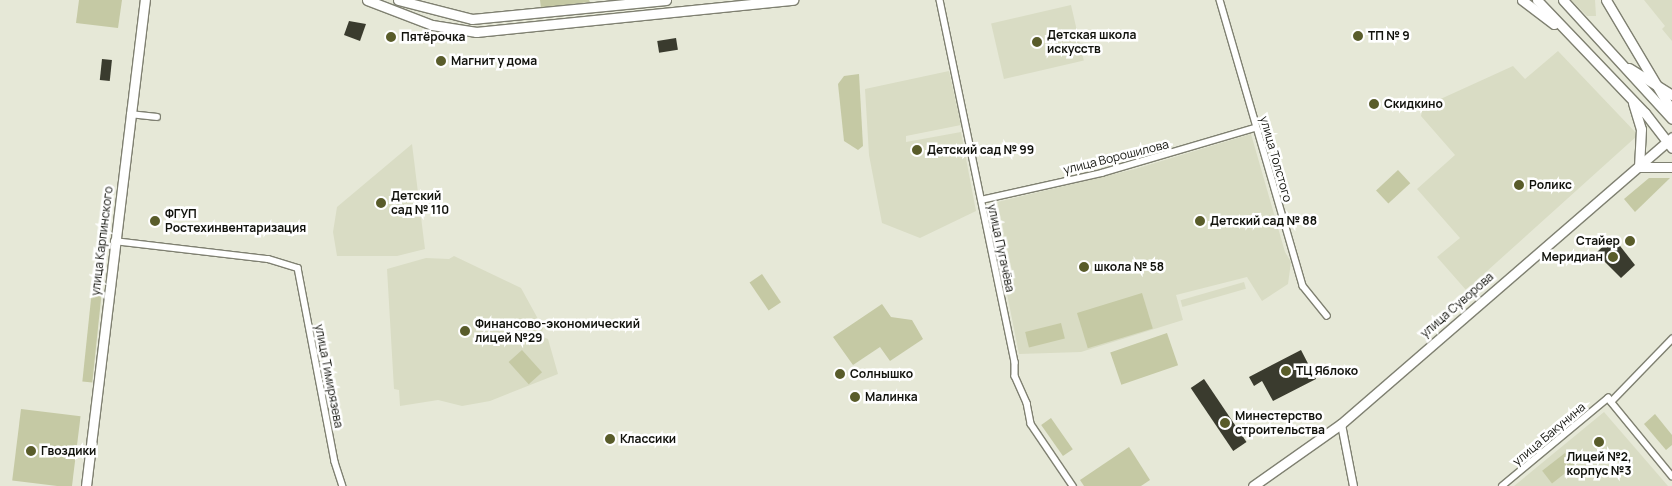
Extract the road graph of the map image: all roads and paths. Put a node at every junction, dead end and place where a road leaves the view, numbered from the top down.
1 (145, 0) edge
2 (366, 0) edge
3 (398, 0) edge
4 (666, 0) edge
5 (793, 0) edge
6 (940, 0) edge
7 (1220, 0) edge
8 (1522, 0) edge
9 (1538, 0) edge
10 (1563, 0) edge
11 (1606, 0) edge
12 (1567, 33) junction
13 (1620, 63) junction
14 (1659, 87) junction
15 (1672, 95) edge
16 (1629, 96) junction
17 (1672, 111) edge
18 (130, 114) junction
19 (158, 117) dead end
20 (1672, 119) edge
21 (1256, 128) junction
22 (1670, 142) edge
23 (1639, 166) junction
24 (1672, 167) edge
25 (981, 200) junction
26 (114, 241) junction
27 (1327, 316) dead end
28 (1672, 339) edge
29 (1610, 400) junction
30 (1341, 424) junction
31 (1672, 476) edge
32 (86, 486) edge
33 (343, 486) edge
34 (1073, 486) edge
35 (1253, 486) edge
36 (1353, 486) edge
37 (1502, 486) edge

1 - 18 main road, улица Карпинского
2 - 5 main road
3 - 4 main road
6 - 25 street, улица Пугачёва
7 - 21 street, улица Толстого
8 - 12 main road
9 - 12 main road
10 - 13 main road
11 - 14 main road
12 - 16 main road
13 - 14 main road
13 - 20 main road
14 - 15 main road
14 - 17 main road
16 - 22 main road
16 - 23 main road
18 - 19 street
18 - 26 main road, улица Карпинского
21 - 25 street, улица Ворошилова
21 - 27 street, улица Толстого
22 - 23 main road, улица Суворова
23 - 24 main road
23 - 30 main road, улица Суворова
25 - 34 street, улица Пугачёва
26 - 32 main road, улица Карпинского
26 - 33 street, улица Тимирязева
28 - 29 street, улица Бакунина
29 - 31 street
29 - 37 street, улица Бакунина
30 - 35 main road, улица Суворова
30 - 36 street

